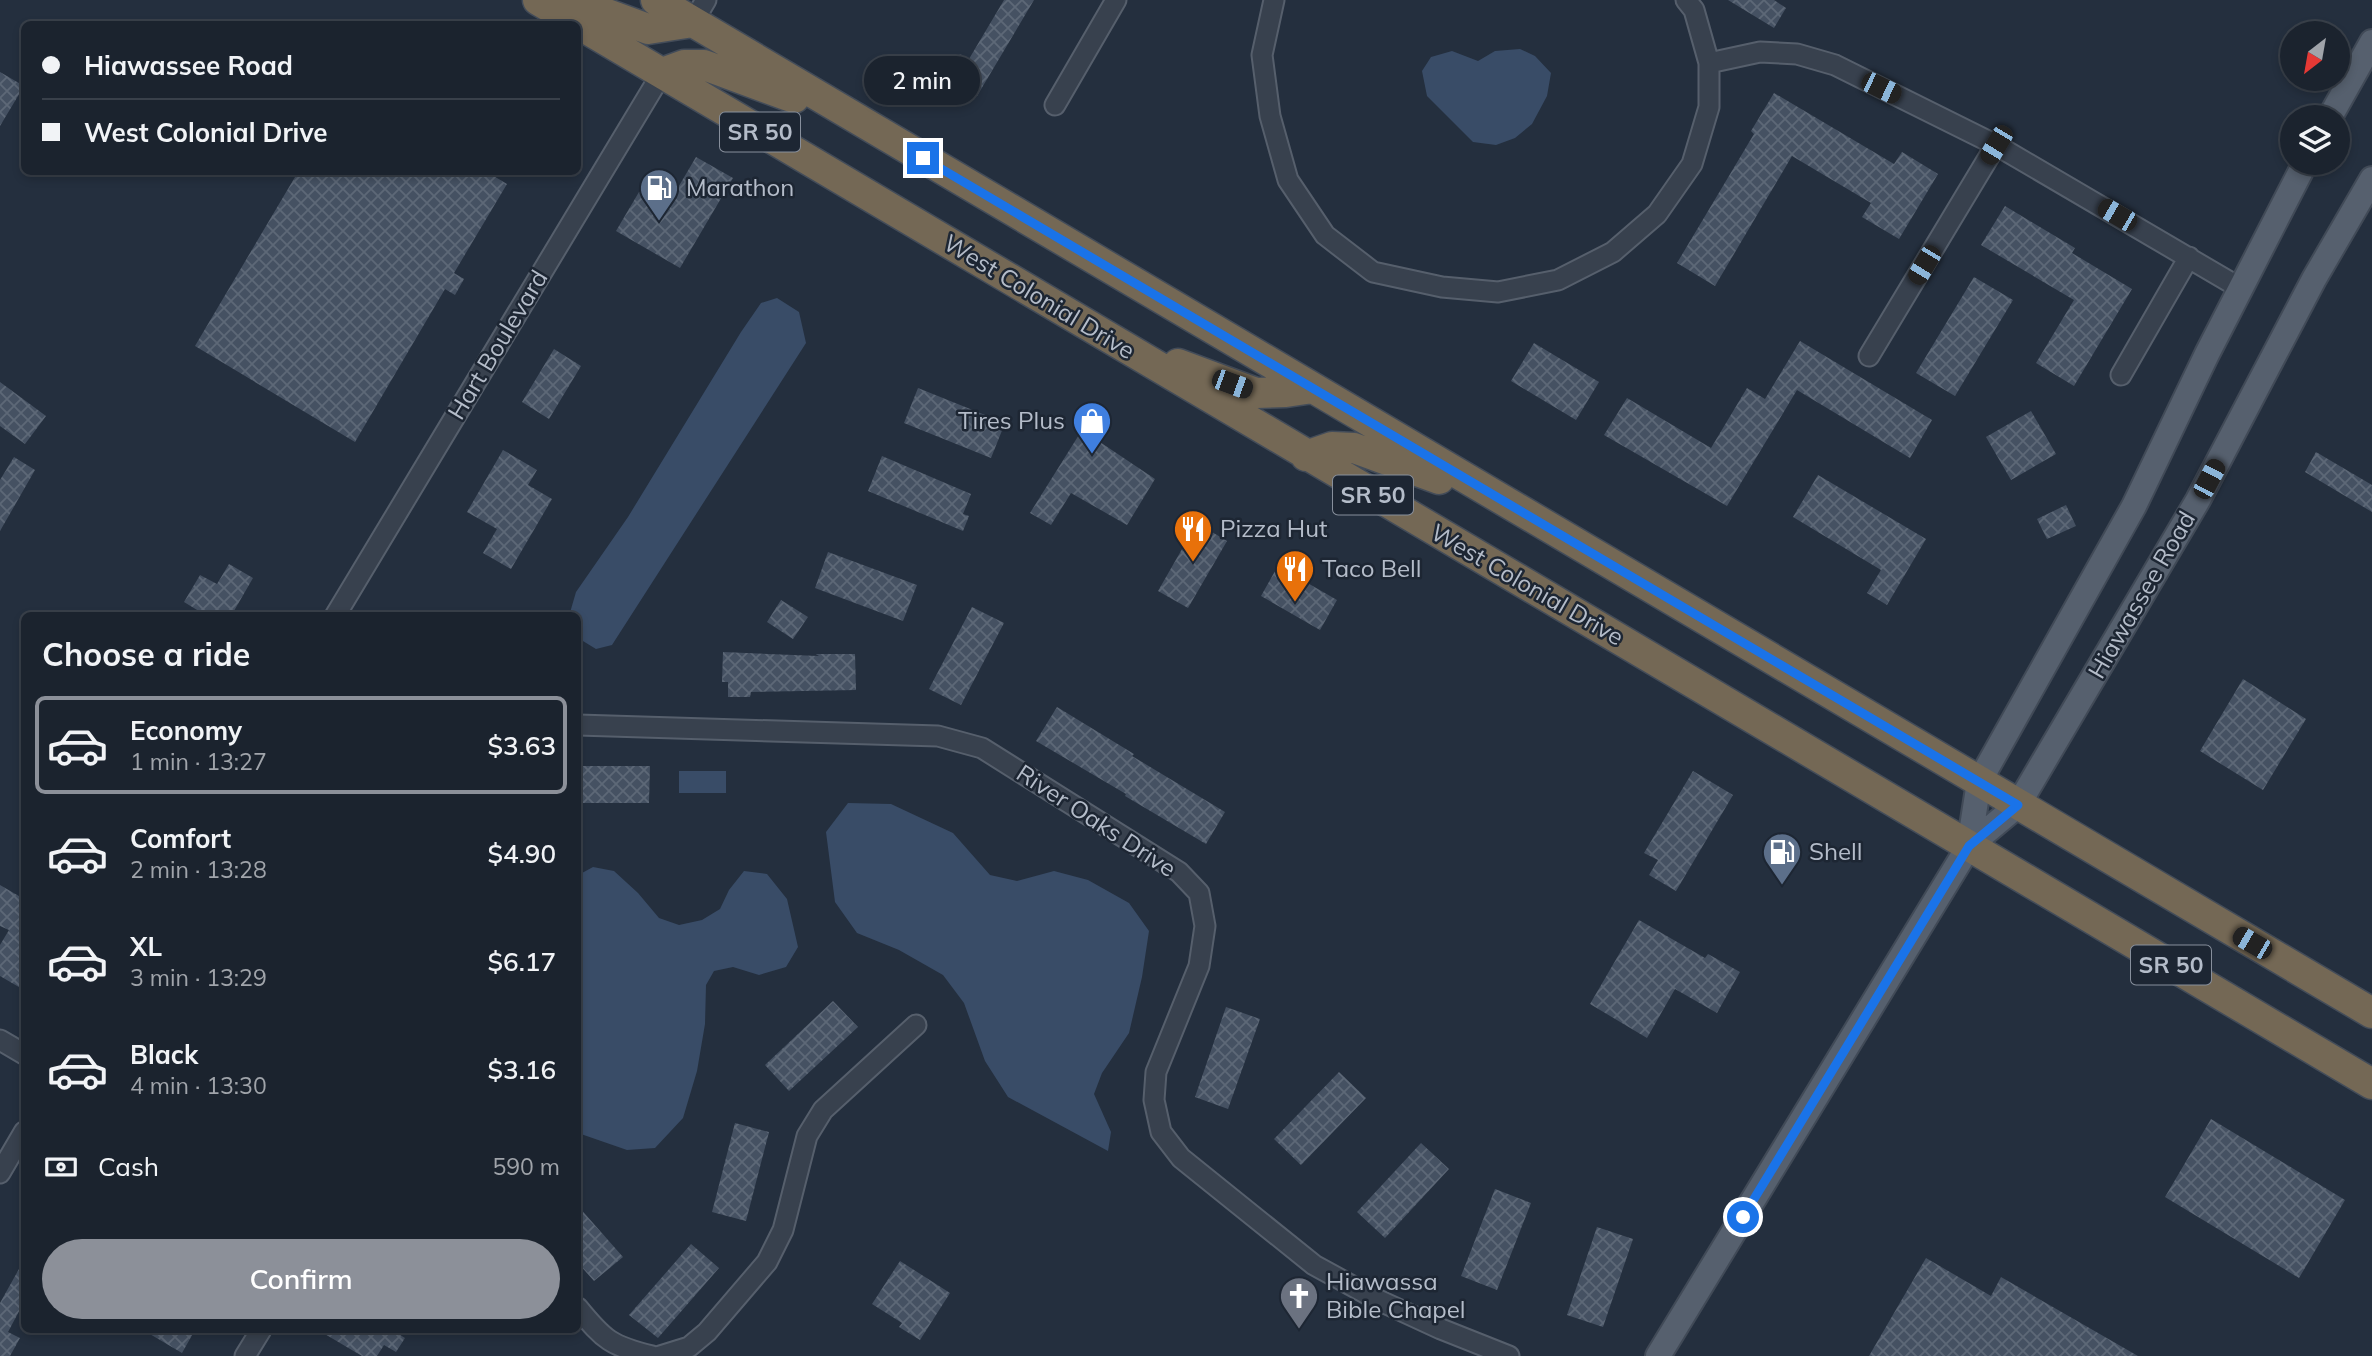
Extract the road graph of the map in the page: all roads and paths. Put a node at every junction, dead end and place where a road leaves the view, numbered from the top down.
1 (537, 0) edge
2 (569, 0) edge
3 (656, 0) edge
4 (1116, 0) edge
5 (1274, 0) edge
6 (1686, 0) edge
7 (699, 11) edge
8 (573, 21) edge
9 (581, 26) edge
10 (2372, 42) edge
11 (1709, 63) junction
12 (662, 73) junction
13 (1055, 104) dead end
14 (2337, 105) edge
15 (876, 130) junction
16 (1996, 145) junction
17 (2299, 175) edge
18 (2372, 179) edge
19 (2189, 257) junction
20 (2240, 288) junction
21 (1112, 340) junction
22 (1869, 356) dead end
23 (2121, 375) dead end
24 (1313, 388) junction
25 (1306, 456) junction
26 (1505, 502) junction
27 (337, 612) edge
28 (581, 725) edge
29 (1979, 782) junction
30 (2018, 805) junction
31 (1969, 846) junction
32 (2372, 1013) edge
33 (916, 1025) dead end
34 (0, 1040) edge
35 (21, 1053) edge
36 (2372, 1084) edge
37 (21, 1137) edge
38 (0, 1173) edge
39 (581, 1312) edge
40 (259, 1333) edge
41 (245, 1356) edge
42 (652, 1356) edge
43 (660, 1356) edge
44 (1509, 1356) edge
45 (1658, 1356) edge

1 - 8 highway, West Colonial Drive / SR 50
2 - 7 highway
3 - 7 highway, SR 50
4 - 13 street
5 - 11 street
6 - 11 street
7 - 15 highway, SR 50
9 - 12 highway, West Colonial Drive / SR 50
10 - 14 main road
11 - 16 street
12 - 15 highway
12 - 21 highway, West Colonial Drive / SR 50
12 - 27 street, Hart Boulevard
15 - 24 highway, SR 50
16 - 19 street
16 - 22 street
17 - 20 main road, Hiawassee Road
18 - 30 main road, Hiawassee Road
19 - 20 street
19 - 23 street
20 - 29 main road, Hiawassee Road
21 - 24 highway
21 - 25 highway, West Colonial Drive / SR 50
24 - 26 highway, SR 50
25 - 26 highway
25 - 31 highway, West Colonial Drive / SR 50
26 - 29 highway, SR 50
28 - 44 street, River Oaks Drive
29 - 30 highway, SR 50
29 - 31 main road, Hiawassee Road
30 - 31 main road, Hiawassee Road
30 - 32 highway, SR 50
31 - 36 highway, West Colonial Drive / SR 50
31 - 45 main road, Hiawassee Road
33 - 43 street
34 - 35 street
37 - 38 street
39 - 42 street
40 - 41 street

